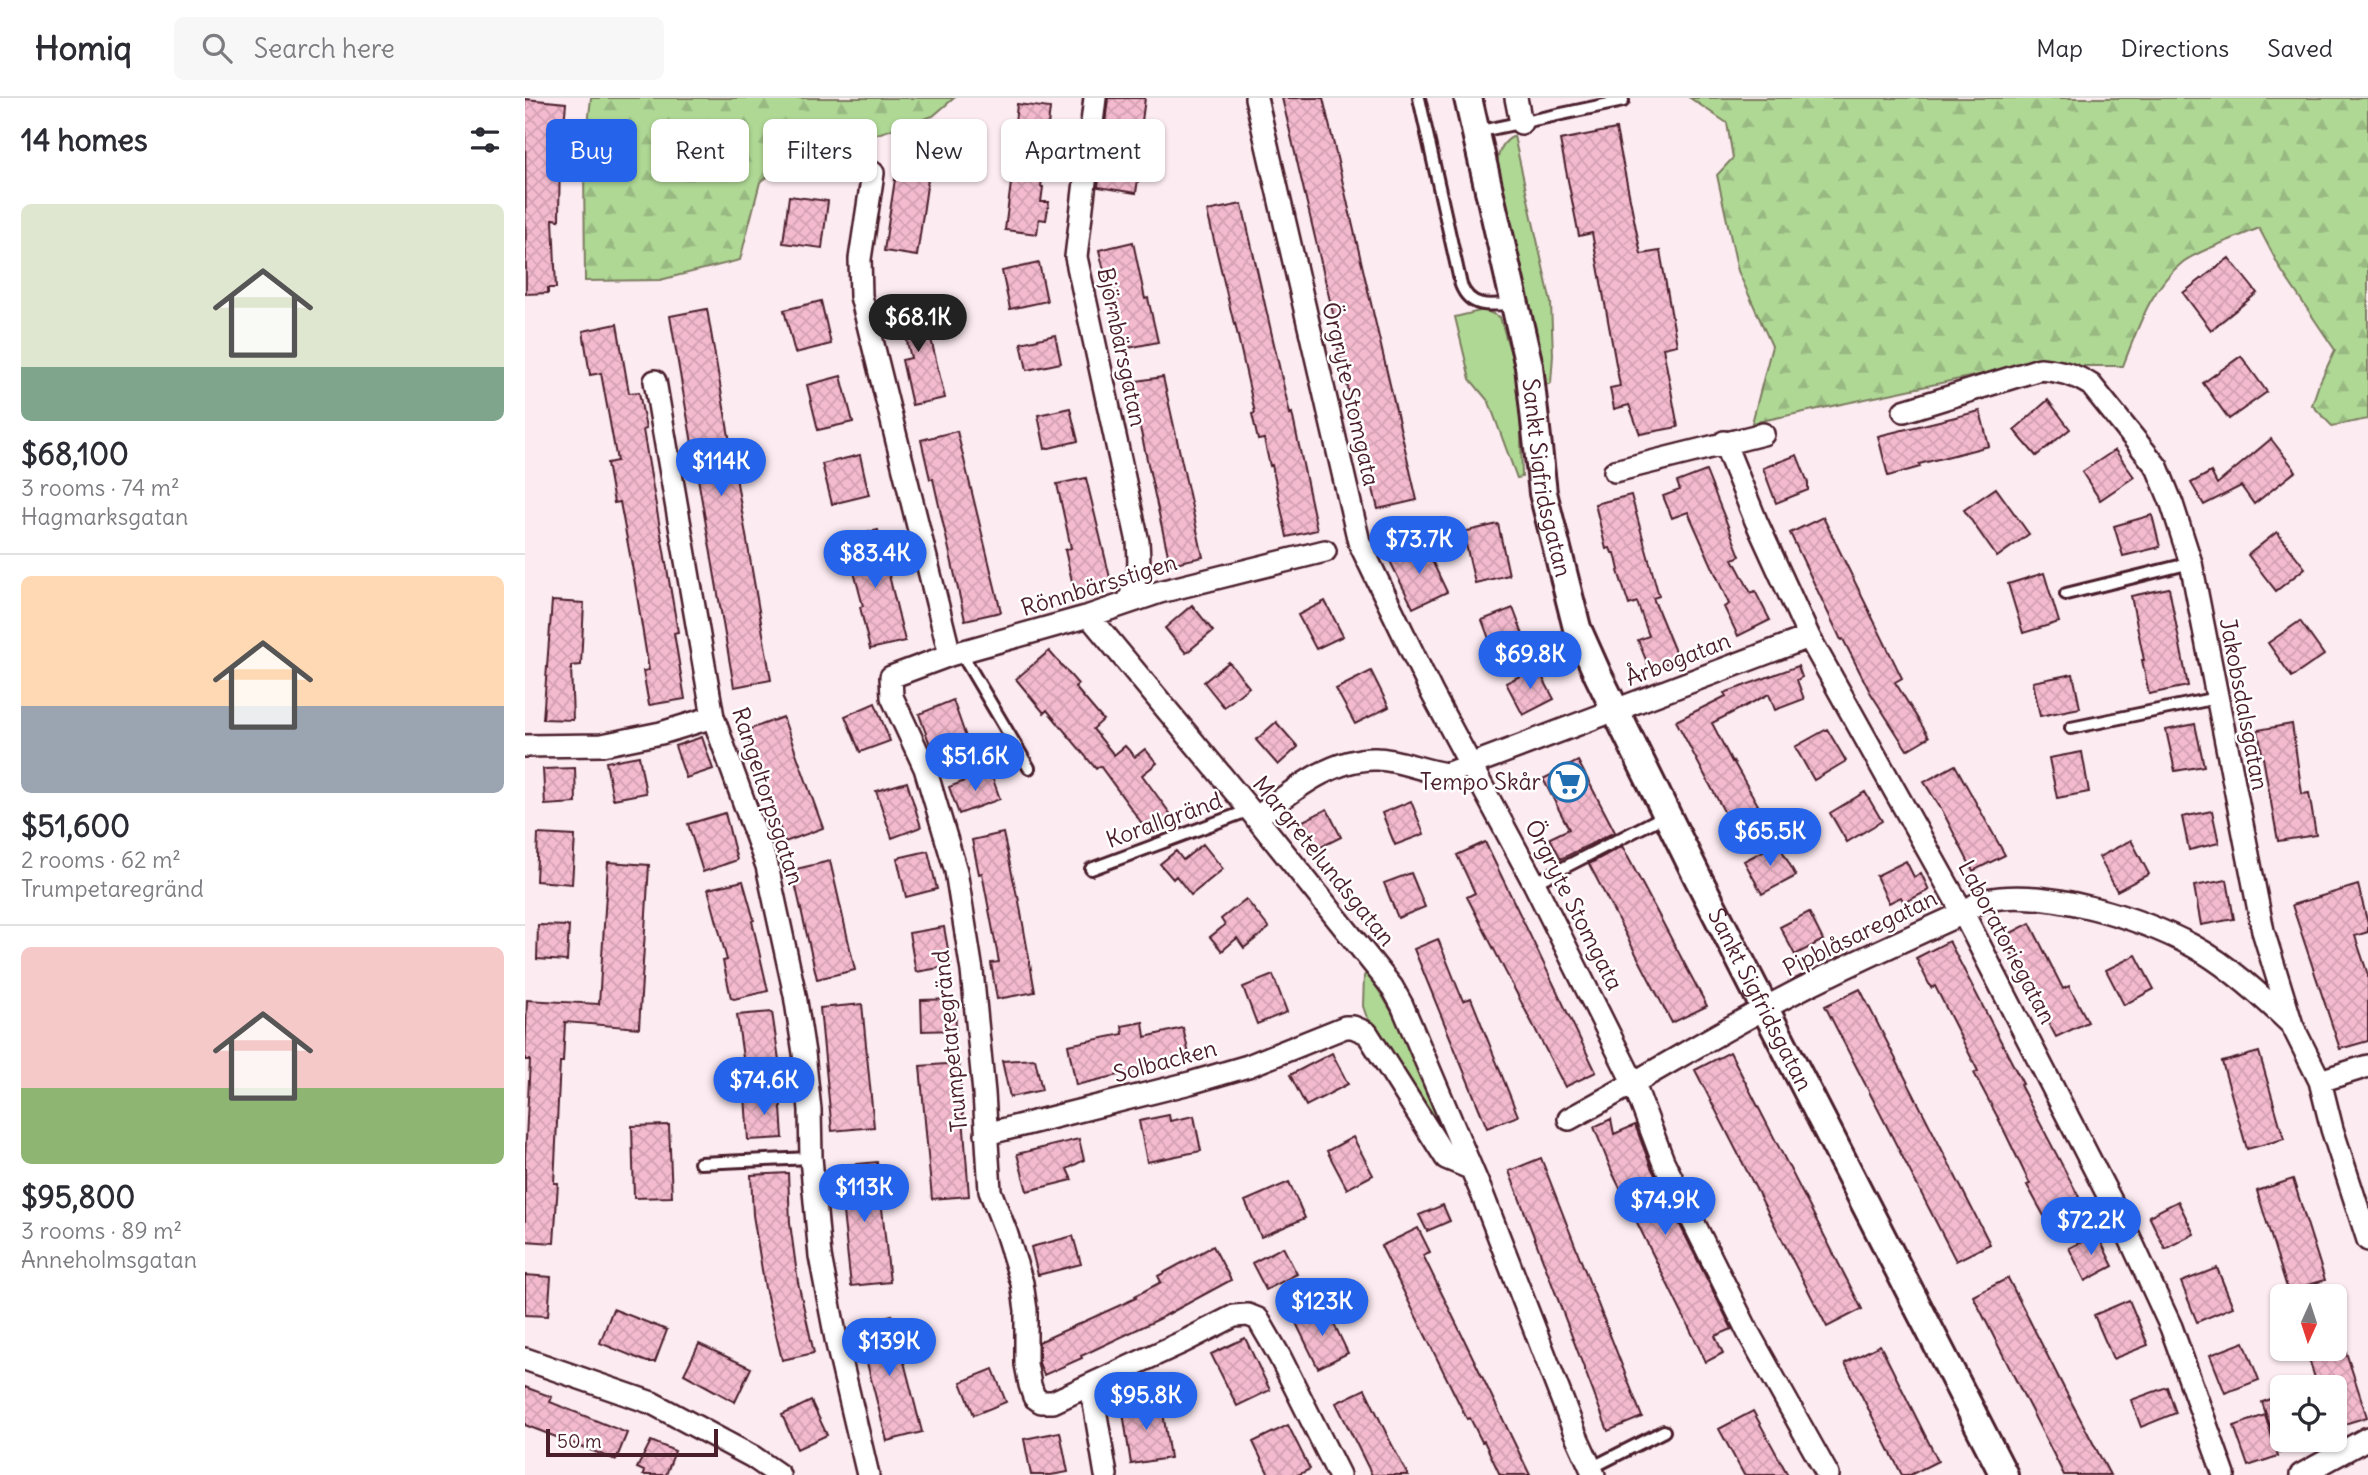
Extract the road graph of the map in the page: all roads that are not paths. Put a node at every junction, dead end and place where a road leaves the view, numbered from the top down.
1 (1095, 98) edge
2 (1256, 98) edge
3 (1419, 98) edge
4 (1468, 98) edge
5 (1515, 98) edge
6 (1622, 98) edge
7 (1521, 123) junction
8 (1476, 132) junction
9 (872, 182) edge
10 (1515, 303) junction
11 (655, 381) dead end
12 (1904, 411) dead end
13 (1763, 433) dead end
14 (1724, 442) junction
15 (1615, 471) dead end
16 (1325, 551) dead end
17 (2191, 563) junction
18 (2067, 594) dead end
19 (1127, 603) junction
20 (1089, 616) junction
21 (1809, 637) junction
22 (956, 654) junction
23 (891, 677) joint
24 (2217, 698) junction
25 (1616, 711) junction
26 (713, 717) junction
27 (2071, 728) dead end
28 (525, 746) edge
29 (1470, 765) junction
30 (1029, 768) dead end
31 (1253, 814) junction
32 (1667, 815) junction
33 (1091, 869) dead end
34 (1534, 883) junction
35 (1963, 913) junction
36 (1766, 1009) junction
37 (2292, 1025) junction
38 (2368, 1066) edge
39 (2320, 1081) junction
40 (1634, 1084) junction
41 (1569, 1119) dead end
42 (986, 1134) junction
43 (811, 1158) junction
44 (700, 1163) dead end
45 (1470, 1168) junction
46 (2368, 1240) edge
47 (525, 1359) edge
48 (1088, 1386) junction
49 (1664, 1431) dead end
50 (2368, 1438) edge
51 (1593, 1471) edge
52 (779, 1475) edge
53 (867, 1475) edge
54 (1106, 1475) edge
55 (1339, 1475) edge
56 (1828, 1475) edge
57 (2004, 1475) edge
58 (2224, 1475) edge
59 (2301, 1475) edge

1 - 19 street, Björnbärsgatan
2 - 29 street, Örgryte Stomgata
3 - 10 lane
4 - 8 street, Sankt Sigfridsgatan
5 - 7 street
6 - 7 lane
7 - 8 lane
8 - 10 street, Sankt Sigfridsgatan
9 - 22 street
10 - 25 street, Sankt Sigfridsgatan
11 - 26 street, Rangeltorpsgatan
12 - 17 street, Jakobsdalsgatan
13 - 14 street
14 - 15 street
14 - 21 street, Laboratoriegatan
16 - 19 street, Rönnbärsstigen
17 - 18 lane
17 - 24 street, Jakobsdalsgatan
19 - 20 street, Rönnbärsstigen
20 - 22 street, Rönnbärsstigen
20 - 31 street, Margretelundsgatan
21 - 25 street, Årbogatan
21 - 35 street, Laboratoriegatan
22 - 23 street, Rönnbärsstigen
22 - 30 lane
23 - 42 street, Trumpetaregränd
24 - 27 lane
24 - 37 street, Jakobsdalsgatan
25 - 29 street, Årbogatan
25 - 32 street, Sankt Sigfridsgatan
26 - 28 street
26 - 43 street, Rangeltorpsgatan
29 - 31 street, Årbogatan
29 - 34 street, Örgryte Stomgata
31 - 33 lane, Korallgränd
31 - 45 street, Margretelundsgatan
32 - 34 lane
32 - 36 street, Sankt Sigfridsgatan
34 - 40 street, Örgryte Stomgata
35 - 36 street, Pipblåsaregatan
35 - 37 street, Pipblåsaregatan
35 - 58 street, Laboratoriegatan
36 - 40 street, Pipblåsaregatan
36 - 57 street, Sankt Sigfridsgatan
37 - 39 street, Jakobsdalsgatan
38 - 39 street
39 - 46 street, Jakobsdalsgatan
40 - 41 street, Pipblåsaregatan
40 - 56 street, Örgryte Stomgata
42 - 45 street, Solbacken
42 - 48 street, Trumpetaregränd
43 - 44 lane
43 - 53 street, Rangeltorpsgatan
45 - 51 street, Margretelundsgatan
47 - 52 street
48 - 54 street
48 - 55 street
49 - 51 lane
50 - 59 street

